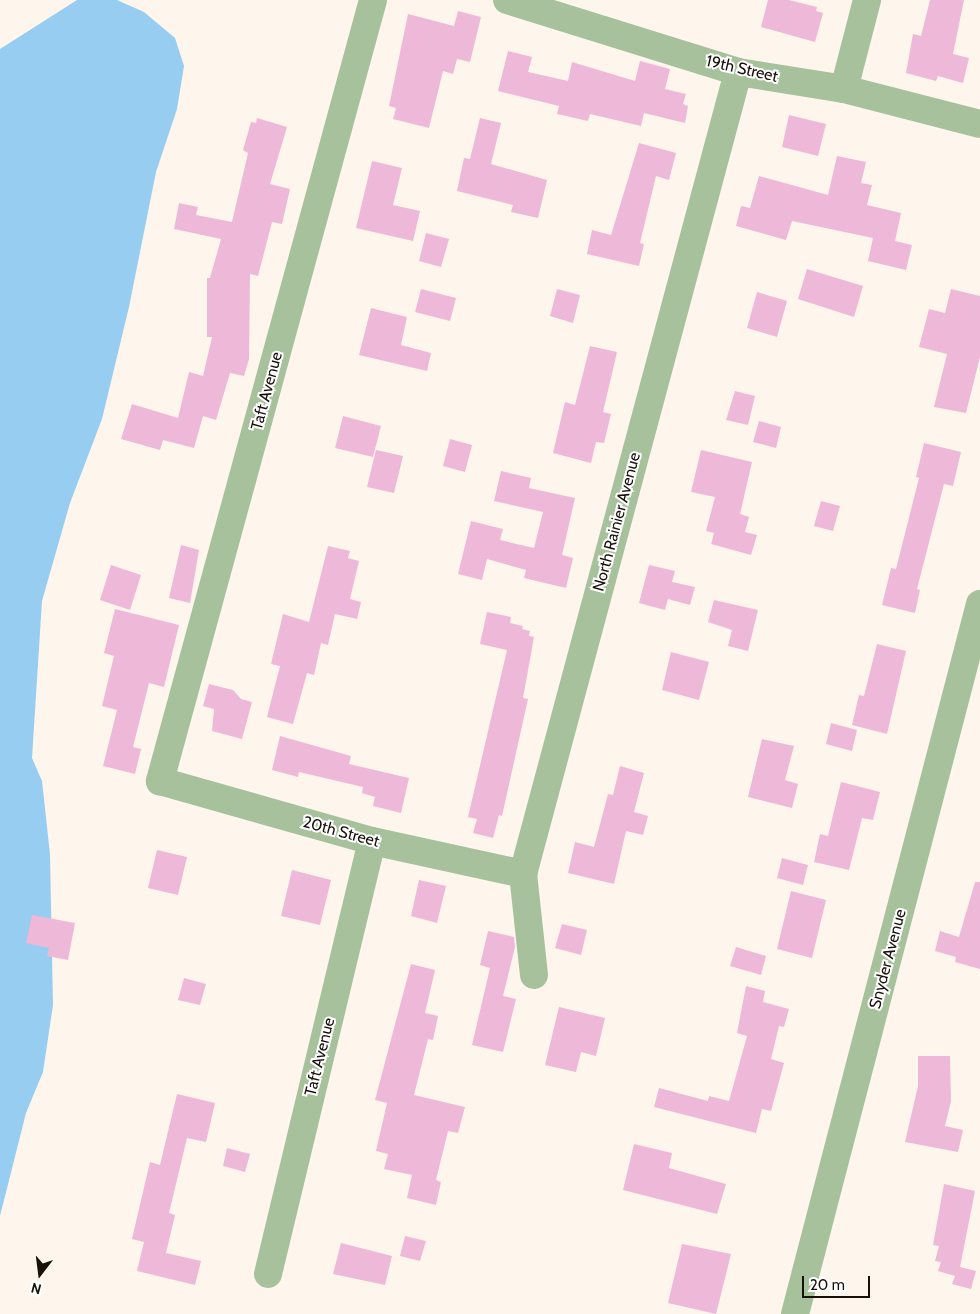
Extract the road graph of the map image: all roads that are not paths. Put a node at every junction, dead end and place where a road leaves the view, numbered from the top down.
1 (373, 0) edge
2 (867, 0) edge
3 (513, 1) edge
4 (738, 72) junction
5 (844, 89) junction
6 (980, 124) edge
7 (980, 604) edge
8 (160, 781) joint
9 (372, 841) junction
10 (523, 874) junction
11 (534, 975) dead end
12 (268, 1274) dead end
13 (795, 1314) edge

1 - 8 street, Taft Avenue
2 - 5 street
3 - 4 street, 19th Street
4 - 5 street, 19th Street
4 - 10 street, North Rainier Avenue
5 - 6 street, 19th Street
7 - 13 street, Snyder Avenue
8 - 9 street, 20th Street
9 - 10 street, 20th Street
9 - 12 street, Taft Avenue
10 - 11 street, North Rainier Avenue

